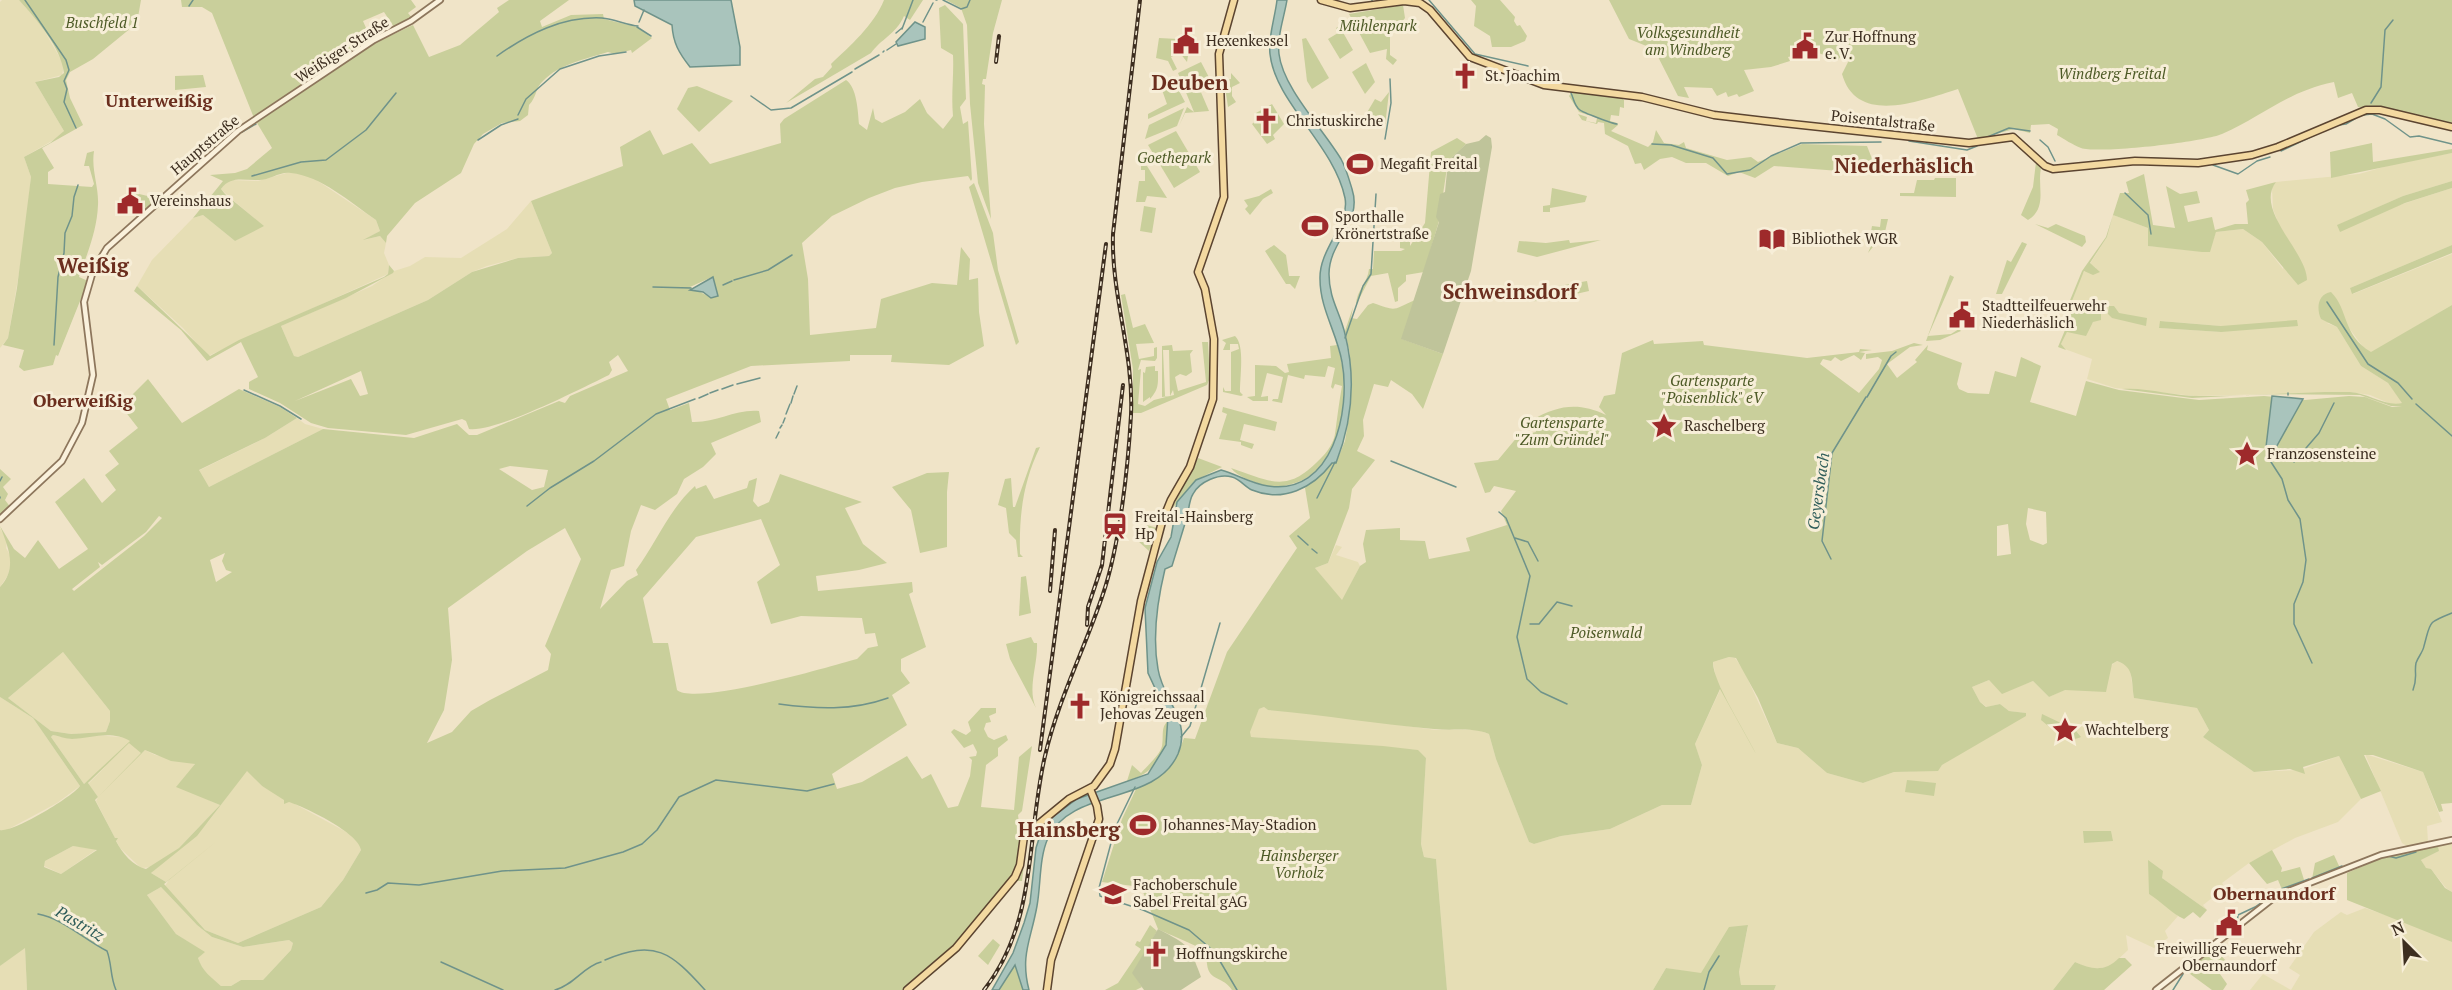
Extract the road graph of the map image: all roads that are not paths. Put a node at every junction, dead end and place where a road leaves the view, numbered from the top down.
1 (440, 0) edge
2 (1234, 0) edge
3 (1321, 0) edge
4 (256, 119) joint
5 (2452, 127) edge
6 (0, 519) edge
7 (1092, 791) junction
8 (2452, 840) edge
9 (908, 990) edge
10 (1047, 990) edge
11 (2156, 990) edge

1 - 4 street, Weißiger Straße
2 - 7 main road
3 - 5 main road, Poisentalstraße
4 - 6 street, Hauptstraße
7 - 9 main road
7 - 10 main road
8 - 11 street

